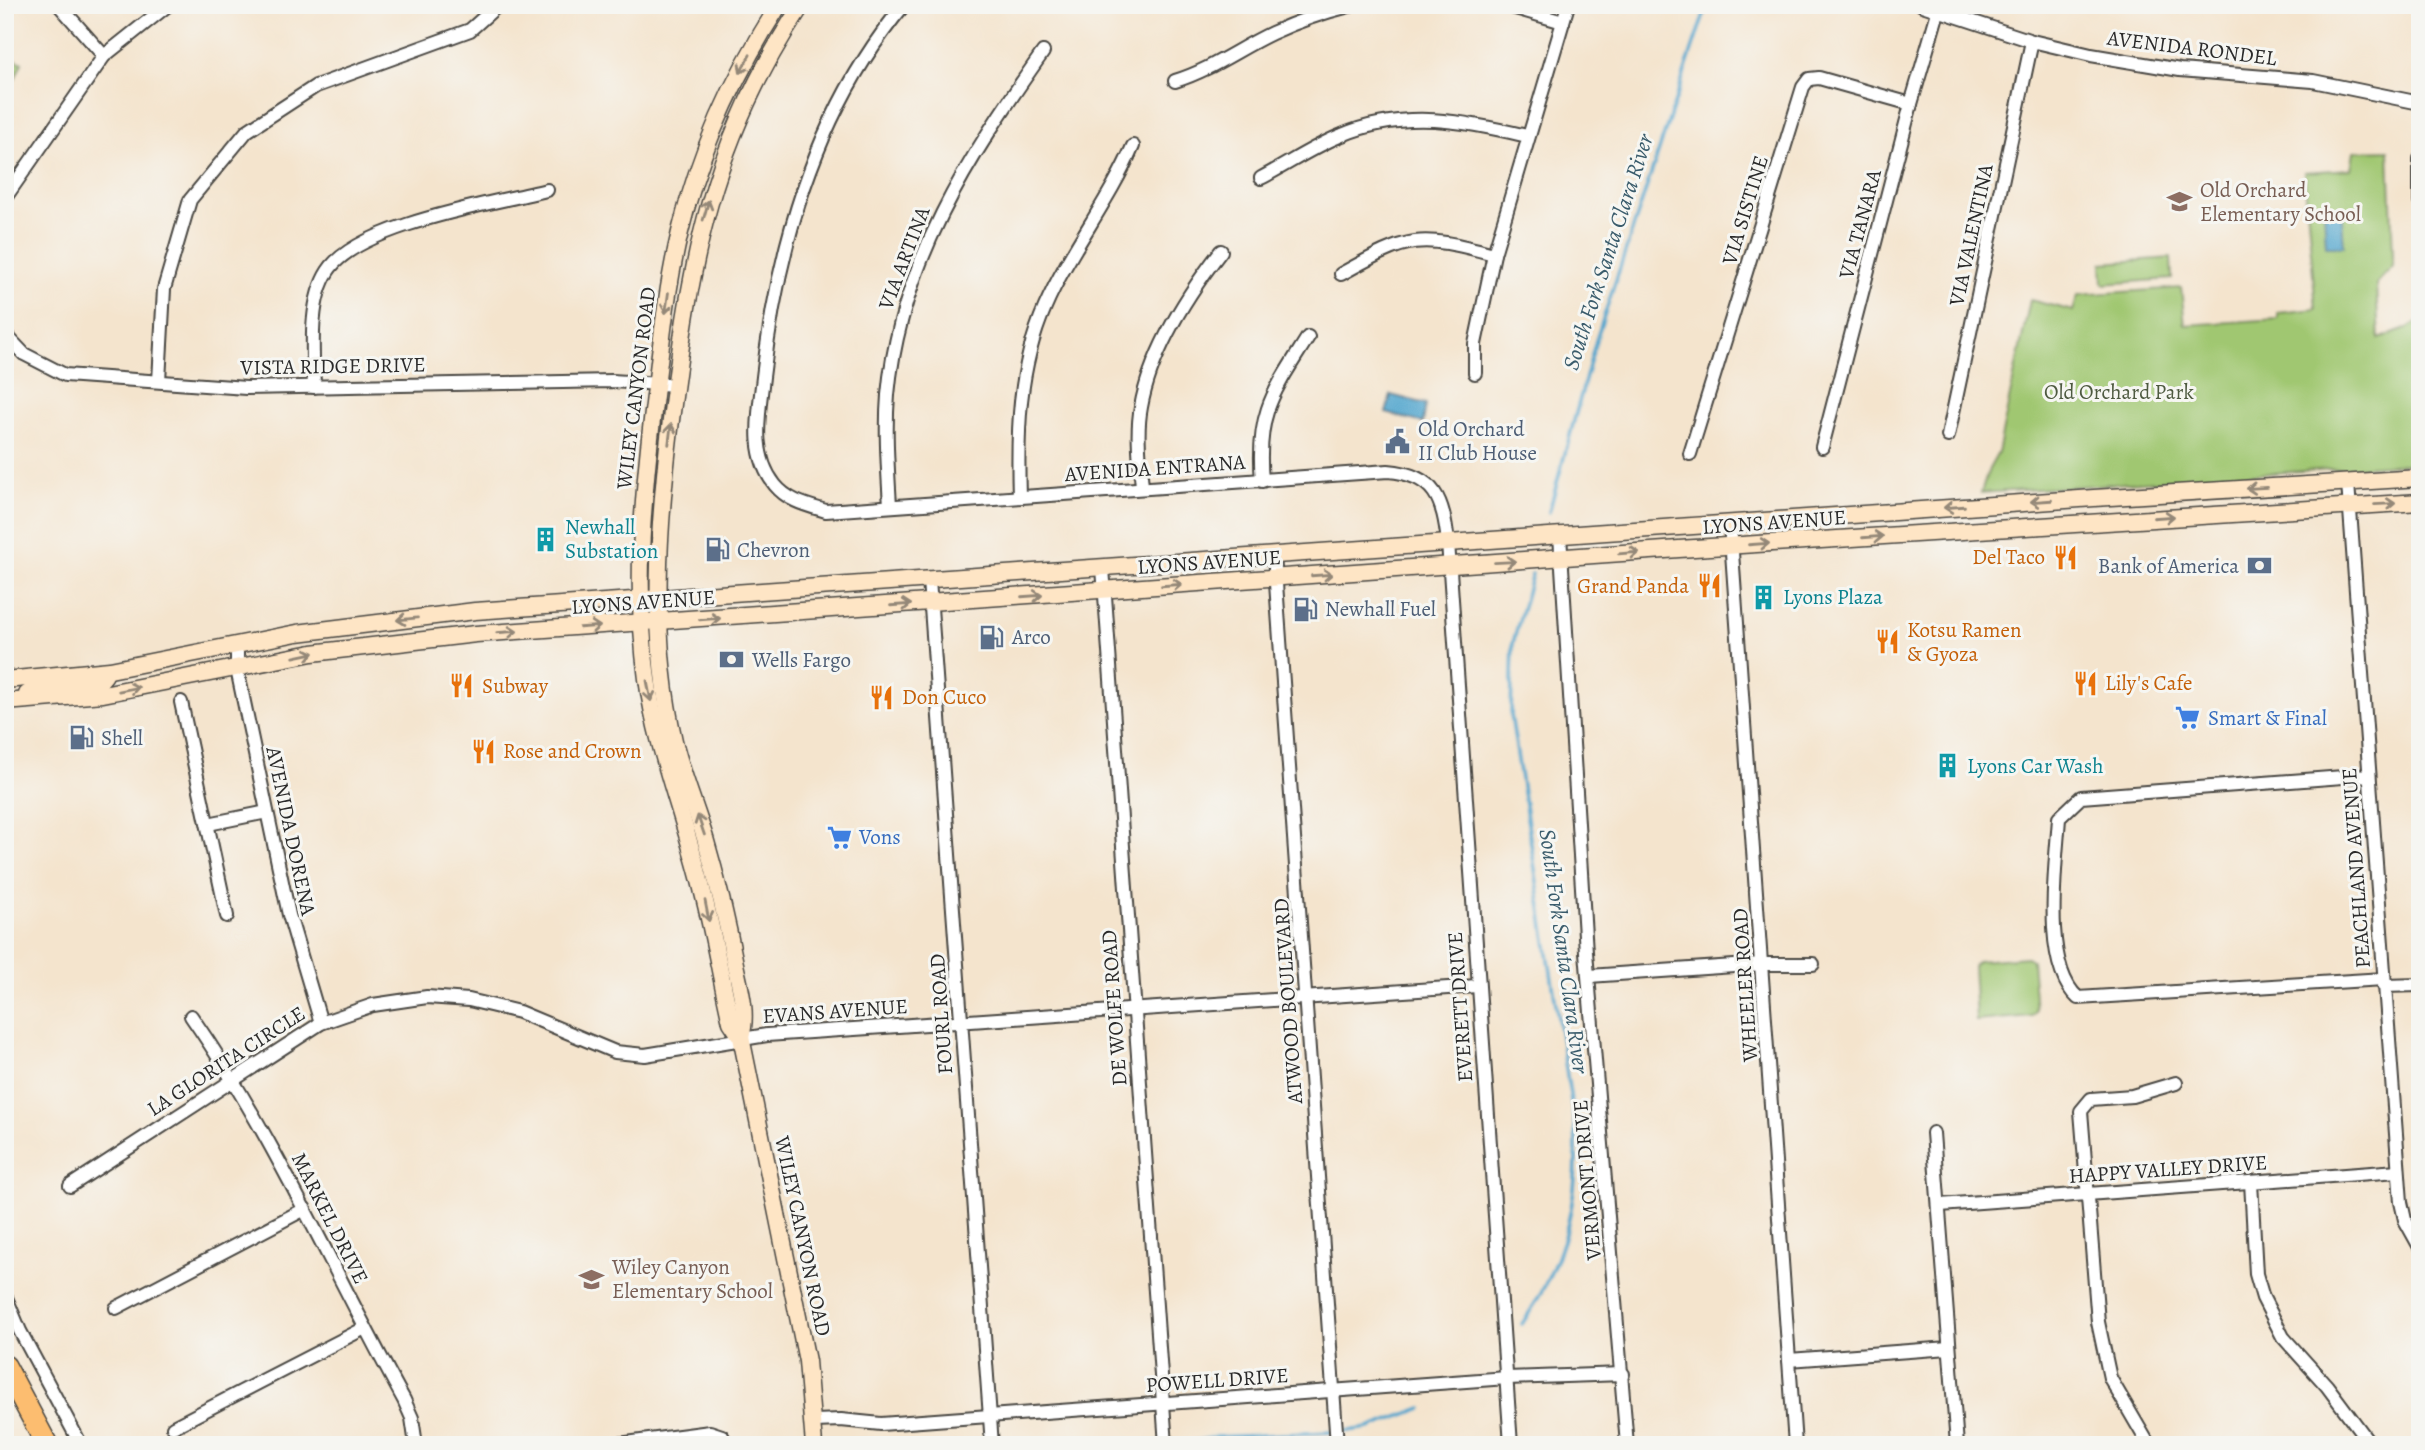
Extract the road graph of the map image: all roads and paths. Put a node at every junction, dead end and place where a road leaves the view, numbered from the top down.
1 (59, 5) edge
2 (168, 5) edge
3 (498, 5) edge
4 (779, 5) edge
5 (802, 5) edge
6 (904, 5) edge
7 (1353, 5) edge
8 (1506, 5) edge
9 (1569, 5) edge
10 (1922, 5) edge
11 (1938, 12) junction
12 (1563, 22) junction
13 (2032, 41) junction
14 (1043, 52) dead end
15 (104, 56) junction
16 (1175, 81) dead end
17 (2420, 103) edge
18 (1911, 104) junction
19 (1527, 136) junction
20 (1133, 146) dead end
21 (2420, 159) edge
22 (1261, 178) dead end
23 (547, 190) dead end
24 (5, 198) edge
25 (2420, 202) edge
26 (1221, 251) dead end
27 (1494, 254) junction
28 (1341, 274) dead end
29 (5, 334) edge
30 (1308, 337) dead end
31 (1475, 373) dead end
32 (159, 381) junction
33 (657, 382) junction
34 (676, 384) junction
35 (314, 387) junction
36 (1948, 436) dead end
37 (1822, 446) dead end
38 (1690, 454) dead end
39 (2420, 478) edge
40 (1262, 481) junction
41 (2348, 483) junction
42 (1142, 487) junction
43 (1019, 497) junction
44 (2420, 502) edge
45 (2350, 505) junction
46 (890, 506) junction
47 (1730, 524) junction
48 (1560, 536) junction
49 (1448, 542) junction
50 (1732, 546) junction
51 (1274, 555) junction
52 (1561, 559) junction
53 (1449, 566) junction
54 (1102, 568) junction
55 (1276, 578) junction
56 (929, 580) junction
57 (902, 582) junction
58 (1104, 590) junction
59 (659, 600) junction
60 (640, 602) junction
61 (931, 603) junction
62 (822, 610) junction
63 (660, 622) junction
64 (642, 623) junction
65 (237, 645) junction
66 (237, 669) junction
67 (8, 691) edge
68 (181, 702) dead end
69 (2369, 775) junction
70 (267, 812) junction
71 (208, 824) junction
72 (705, 869) junction
73 (228, 916) dead end
74 (1763, 964) junction
75 (1813, 964) dead end
76 (1589, 976) junction
77 (2384, 983) junction
78 (2420, 985) edge
79 (1477, 986) junction
80 (1308, 996) junction
81 (1133, 1009) junction
82 (191, 1016) dead end
83 (961, 1021) junction
84 (320, 1023) junction
85 (741, 1037) junction
86 (234, 1078) junction
87 (2176, 1083) dead end
88 (1933, 1133) dead end
89 (2398, 1171) junction
90 (2251, 1182) junction
91 (70, 1186) dead end
92 (2085, 1193) junction
93 (1940, 1205) junction
94 (305, 1209) junction
95 (2420, 1247) edge
96 (5, 1295) edge
97 (116, 1308) dead end
98 (365, 1328) junction
99 (1949, 1348) junction
100 (1789, 1360) junction
101 (5, 1366) edge
102 (1623, 1374) junction
103 (1507, 1378) junction
104 (1334, 1391) junction
105 (1162, 1403) junction
106 (989, 1416) junction
107 (814, 1421) junction
108 (173, 1427) dead end
109 (1166, 1439) edge
110 (47, 1445) edge
111 (81, 1445) edge
112 (416, 1445) edge
113 (611, 1445) edge
114 (727, 1445) edge
115 (814, 1445) edge
116 (992, 1445) edge
117 (1337, 1445) edge
118 (1511, 1445) edge
119 (1627, 1445) edge
120 (1795, 1445) edge
121 (1957, 1445) edge
122 (2149, 1445) edge
123 (2371, 1445) edge

1 - 15 street
2 - 15 street
3 - 32 street
4 -> 33 main road, WILEY CANYON ROAD
34 -> 5 main road, WILEY CANYON ROAD
6 - 46 street, AVENIDA ENTRANA
7 - 16 street
8 - 12 street
9 - 12 street
10 - 11 street, AVENIDA RONDEL
11 - 13 street, AVENIDA RONDEL
11 - 18 street, VIA TANARA
12 - 19 street
13 - 17 street, AVENIDA RONDEL
13 - 36 street, VIA VALENTINA
14 - 46 street, VIA ARTINA
15 - 24 street
18 - 37 street, VIA TANARA
18 - 38 street, VIA SISTINE
19 - 22 street
19 - 27 street
20 - 43 street
21 - 25 street
23 - 35 street
26 - 42 street
27 - 28 street
27 - 31 street
29 - 32 street, VISTA RIDGE DRIVE
30 - 40 street
32 - 35 street, VISTA RIDGE DRIVE
33 - 34 street, VISTA RIDGE DRIVE
33 - 35 street, VISTA RIDGE DRIVE
33 - 60 main road, WILEY CANYON ROAD
59 -> 34 main road, WILEY CANYON ROAD
39 - 41 main road, LYONS AVENUE
40 - 42 street, AVENIDA ENTRANA
40 - 49 street, AVENIDA ENTRANA
41 - 45 street, PEACHLAND AVENUE
41 -> 47 main road, LYONS AVENUE
42 - 43 street, AVENIDA ENTRANA
43 - 46 street, AVENIDA ENTRANA
45 -> 44 main road, LYONS AVENUE
50 -> 45 main road, LYONS AVENUE
45 - 69 street, PEACHLAND AVENUE
47 - 48 main road, LYONS AVENUE
47 - 50 street, WHEELER ROAD
48 - 49 main road, LYONS AVENUE
48 - 52 street, VERMONT DRIVE
49 - 51 main road, LYONS AVENUE
49 - 53 street, AVENIDA ENTRANA
52 -> 50 main road, LYONS AVENUE
50 - 74 street, WHEELER ROAD
51 - 54 main road, LYONS AVENUE
51 - 55 street, ATWOOD BOULEVARD
53 -> 52 main road, LYONS AVENUE
52 - 76 street, VERMONT DRIVE
55 -> 53 main road, LYONS AVENUE
53 - 79 street, EVERETT DRIVE
54 - 56 main road, LYONS AVENUE
54 - 58 street, DE WOLFE ROAD
58 -> 55 main road, LYONS AVENUE
55 - 80 street, ATWOOD BOULEVARD
56 - 57 main road, LYONS AVENUE
56 - 61 street, FOURL ROAD
57 - 59 main road, LYONS AVENUE
57 - 62 main road
61 -> 58 main road, LYONS AVENUE
58 - 81 street, DE WOLFE ROAD
59 - 60 main road, LYONS AVENUE
59 - 63 main road, WILEY CANYON ROAD
60 - 64 main road, WILEY CANYON ROAD
60 -> 65 main road, LYONS AVENUE
62 -> 61 main road, LYONS AVENUE
61 - 83 street, FOURL ROAD
63 -> 62 main road, LYONS AVENUE
63 - 64 main road, LYONS AVENUE
72 -> 63 main road, WILEY CANYON ROAD
66 -> 64 main road, LYONS AVENUE
64 -> 72 main road, WILEY CANYON ROAD
65 - 66 street, AVENIDA DORENA
65 - 67 main road, LYONS AVENUE
67 -> 66 main road, LYONS AVENUE
66 - 70 street, AVENIDA DORENA
68 - 71 street
69 - 77 street, PEACHLAND AVENUE
69 - 77 street
70 - 71 street
70 - 84 street, AVENIDA DORENA
71 - 73 street
72 - 85 main road, WILEY CANYON ROAD
74 - 75 street
74 - 76 street
74 - 100 street, WHEELER ROAD
76 - 102 street, VERMONT DRIVE
77 - 78 street
77 - 89 street, PEACHLAND AVENUE
79 - 80 street, EVANS AVENUE
79 - 103 street, EVERETT DRIVE
80 - 81 street, EVANS AVENUE
80 - 104 street, ATWOOD BOULEVARD
81 - 83 street, EVANS AVENUE
81 - 105 street, DE WOLFE ROAD
82 - 86 street, MARKEL DRIVE
83 - 85 street, EVANS AVENUE
83 - 106 street, FOURL ROAD
84 - 85 street, LA GLORITA CIRCLE
84 - 86 street, LA GLORITA CIRCLE
85 - 107 main road, WILEY CANYON ROAD
86 - 91 street, LA GLORITA CIRCLE
86 - 94 street, MARKEL DRIVE
87 - 92 street
88 - 93 street
89 - 90 street, HAPPY VALLEY DRIVE
89 - 95 street, PEACHLAND AVENUE
90 - 92 street, HAPPY VALLEY DRIVE
90 - 123 street
92 - 93 street, HAPPY VALLEY DRIVE
92 - 122 street
93 - 99 street
94 - 97 street
94 - 98 street, MARKEL DRIVE
96 - 111 street
98 - 108 street
98 - 112 street, MARKEL DRIVE
99 - 100 street
99 - 121 street
100 - 120 street, WHEELER ROAD
101 - 110 highway
102 - 103 street, POWELL DRIVE
102 - 119 street, VERMONT DRIVE
103 - 104 street, POWELL DRIVE
103 - 118 street, EVERETT DRIVE
104 - 105 street, POWELL DRIVE
104 - 117 street, ATWOOD BOULEVARD
105 - 106 street, POWELL DRIVE
105 - 109 street, DE WOLFE ROAD
106 - 107 street, POWELL DRIVE
106 - 116 street, FOURL ROAD
107 - 115 main road, WILEY CANYON ROAD
113 - 114 street

